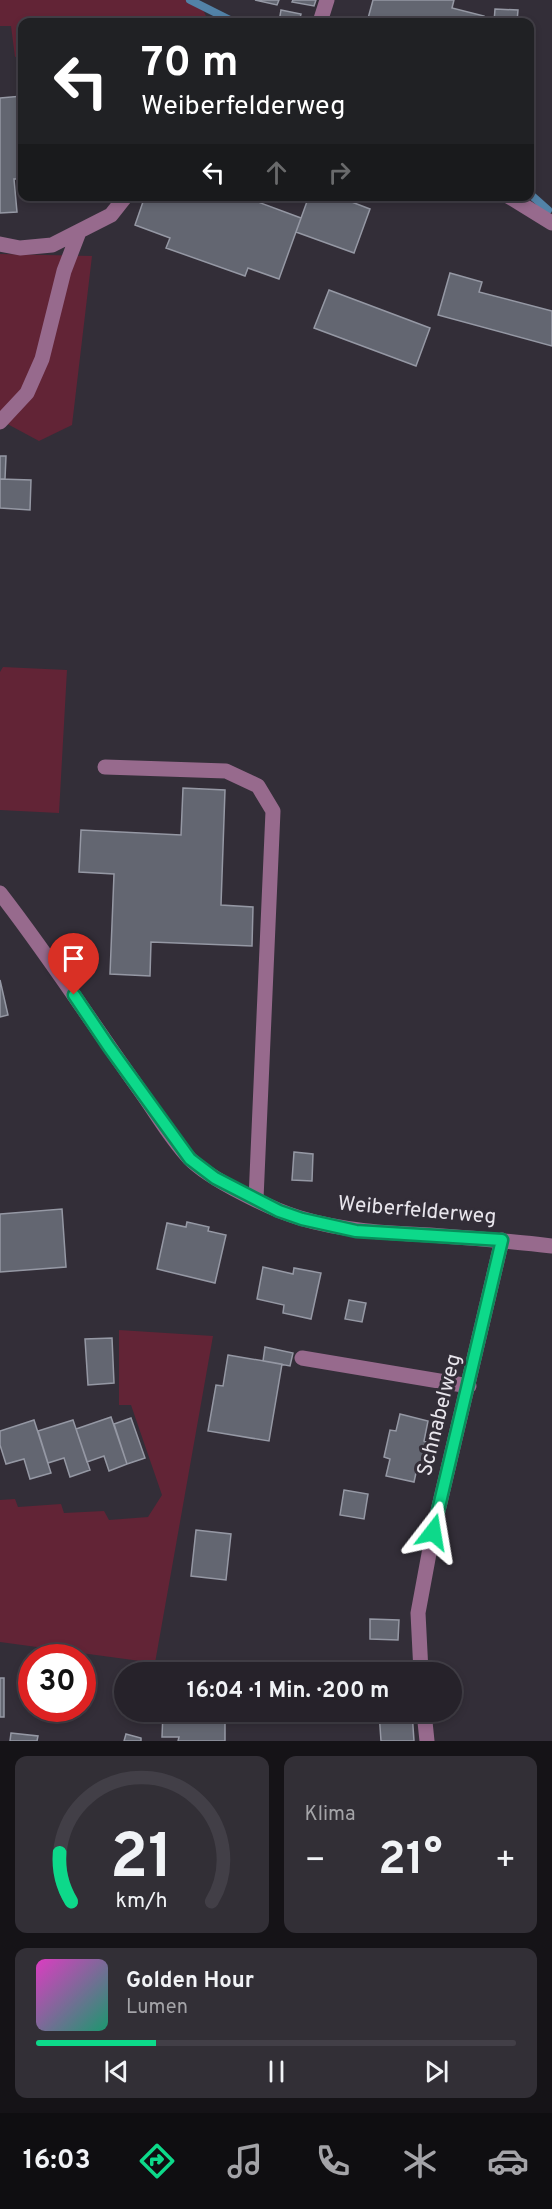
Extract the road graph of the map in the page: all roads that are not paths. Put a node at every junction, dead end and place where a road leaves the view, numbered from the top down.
1 (327, 0) edge
2 (321, 18) edge
3 (122, 201) edge
4 (516, 201) edge
5 (552, 222) edge
6 (79, 232) junction
7 (0, 244) edge
8 (0, 422) edge
9 (105, 767) dead end
10 (0, 893) edge
11 (256, 1199) junction
12 (502, 1240) junction
13 (552, 1246) edge
14 (302, 1358) dead end
15 (469, 1386) junction
16 (420, 1662) edge
17 (425, 1722) edge
18 (427, 1741) edge

1 - 2 street
3 - 6 street
4 - 5 street
6 - 7 street
6 - 8 street
9 - 11 street
10 - 11 street, Weiberfelderweg
11 - 12 street, Weiberfelderweg
12 - 13 street, Weiberfelderweg
12 - 15 street, Schnabelweg
14 - 15 street
15 - 16 street, Schnabelweg
17 - 18 street

